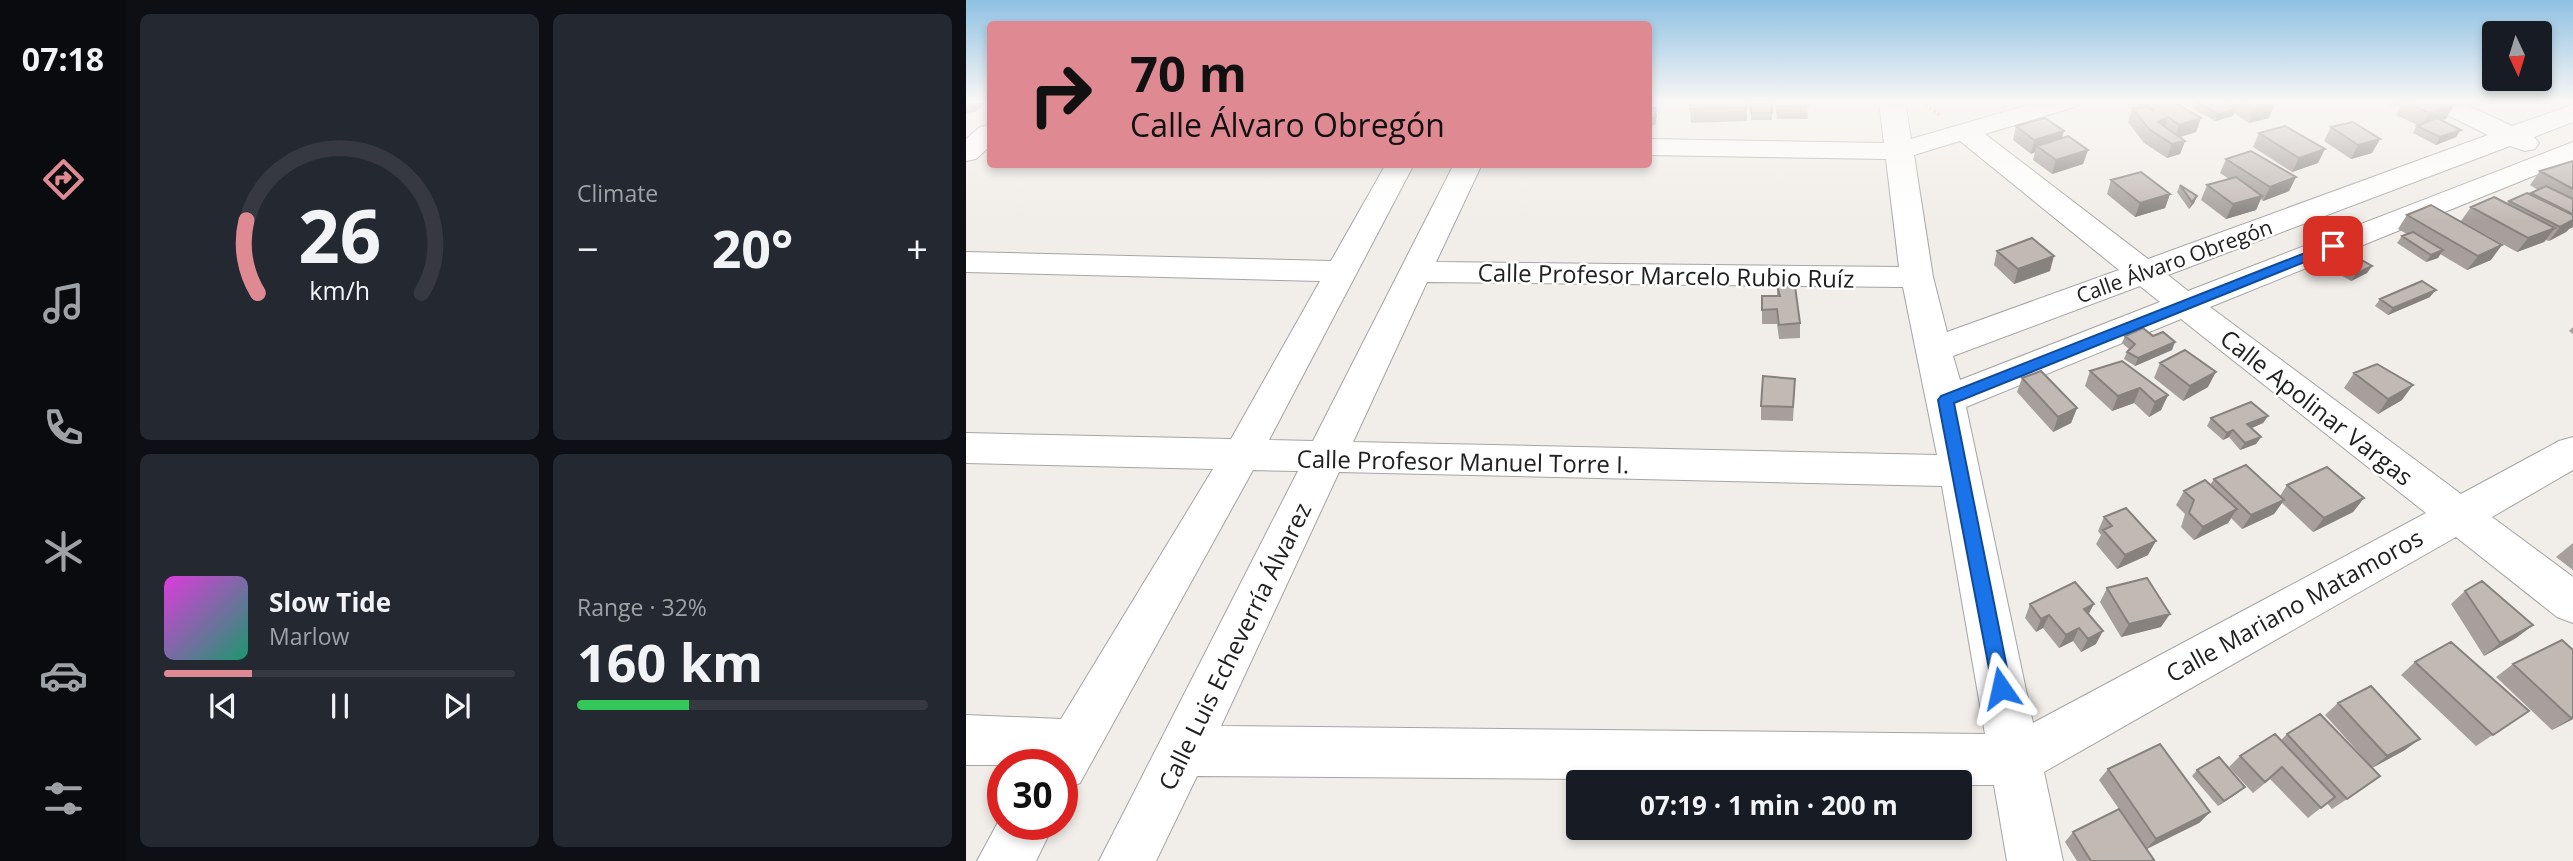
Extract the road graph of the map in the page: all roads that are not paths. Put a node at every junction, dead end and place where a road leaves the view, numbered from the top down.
1 (1897, 141) edge
2 (1929, 141) edge
3 (1977, 141) edge
4 (2496, 141) edge
5 (2523, 141) edge
6 (1652, 147) edge
7 (1898, 150) junction
8 (2567, 158) edge
9 (1398, 168) edge
10 (1466, 168) edge
11 (966, 262) edge
12 (1342, 271) junction
13 (1415, 272) junction
14 (2144, 272) junction
15 (1917, 277) junction
16 (2185, 305) junction
17 (1933, 351) junction
18 (1946, 400) junction
19 (966, 448) edge
20 (2573, 452) edge
21 (1241, 456) junction
22 (1326, 458) junction
23 (1959, 471) junction
24 (2456, 515) junction
25 (2573, 603) edge
26 (966, 740) edge
27 (1032, 749) edge
28 (1071, 749) edge
29 (1183, 751) junction
30 (2015, 760) junction
31 (1017, 840) edge
32 (1005, 861) edge
33 (1126, 861) edge
34 (2035, 861) edge

1 - 7 street
2 - 7 street
3 - 14 street, Calle Apolinar Vargas
4 - 14 street, Calle Álvaro Obregón
5 - 8 street
6 - 7 street
7 - 15 street
8 - 16 street, Calle Álvaro Obregón
9 - 12 street
10 - 13 street, Calle Luis Echeverría Álvarez
11 - 12 street
12 - 21 street
13 - 15 street, Calle Profesor Marcelo Rubio Ruíz
13 - 22 street, Calle Luis Echeverría Álvarez
14 - 16 street, Calle Apolinar Vargas
14 - 17 street, Calle Álvaro Obregón
15 - 17 street
16 - 18 street, Calle Álvaro Obregón
16 - 24 street, Calle Apolinar Vargas
17 - 18 street
18 - 23 street
19 - 21 street, Calle Profesor Manuel Torre I.
20 - 24 street, Calle Mariano Matamoros
21 - 22 street, Calle Profesor Manuel Torre I.
21 - 28 street
22 - 23 street, Calle Profesor Manuel Torre I.
22 - 29 street, Calle Luis Echeverría Álvarez
23 - 30 street
24 - 25 street, Calle Apolinar Vargas
24 - 30 street, Calle Mariano Matamoros
26 - 27 street
29 - 30 street
29 - 33 street, Calle Luis Echeverría Álvarez
30 - 34 street
31 - 32 street

